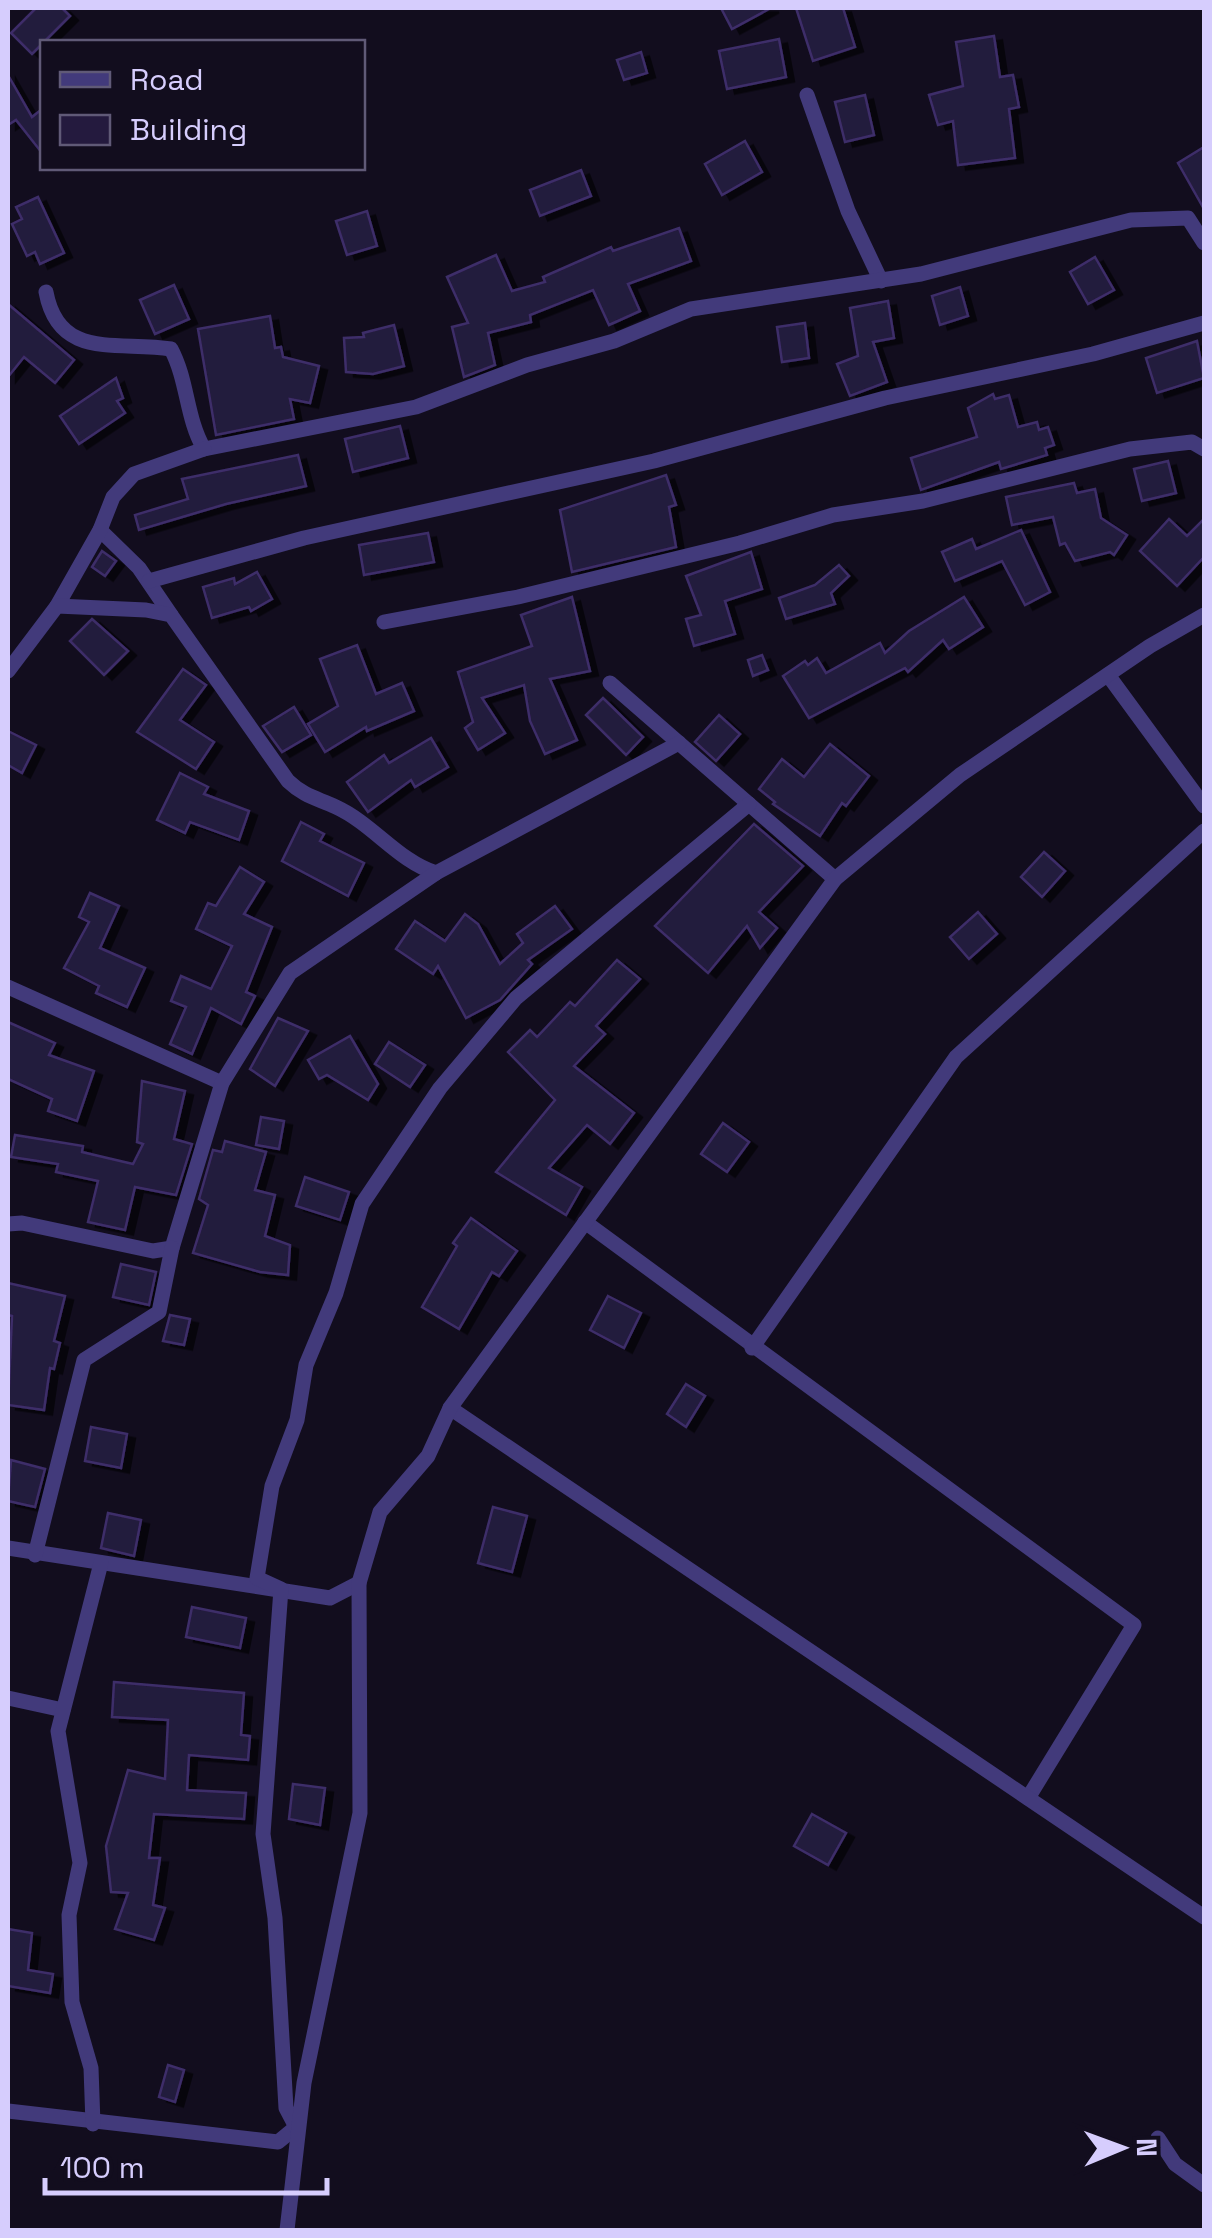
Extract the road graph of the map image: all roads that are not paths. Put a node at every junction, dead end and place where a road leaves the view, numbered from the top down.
1 (807, 95) dead end
2 (1199, 222) edge
3 (1204, 244) edge
4 (882, 281) junction
5 (46, 292) dead end
6 (1204, 322) edge
7 (204, 449) junction
8 (1204, 449) edge
9 (100, 530) junction
10 (149, 581) junction
11 (57, 606) junction
12 (171, 616) junction
13 (1204, 616) edge
14 (384, 622) dead end
15 (8, 671) edge
16 (1108, 675) junction
17 (610, 683) dead end
18 (679, 743) junction
19 (749, 804) junction
20 (1204, 806) edge
21 (1204, 831) edge
22 (436, 874) junction
23 (835, 879) junction
24 (8, 986) edge
25 (222, 1083) junction
26 (585, 1222) junction
27 (8, 1224) edge
28 (172, 1248) junction
29 (752, 1348) junction
30 (450, 1408) junction
31 (8, 1548) edge
32 (35, 1554) junction
33 (101, 1564) junction
34 (360, 1582) junction
35 (280, 1589) junction
36 (8, 1698) edge
37 (63, 1710) junction
38 (1028, 1798) junction
39 (1204, 1917) edge
40 (8, 2111) edge
41 (93, 2124) junction
42 (296, 2127) junction
43 (1158, 2138) dead end
44 (1204, 2185) edge
45 (287, 2230) edge

1 - 4 street
2 - 3 street
2 - 4 street
4 - 7 street
5 - 7 street
6 - 10 street
7 - 9 street
8 - 14 street
9 - 10 street
9 - 11 street
10 - 12 street
11 - 12 street
11 - 15 street
12 - 22 street
13 - 16 street
16 - 20 street
16 - 23 street
17 - 18 street
18 - 19 street
18 - 22 street
19 - 23 street
19 - 35 street
21 - 29 street
22 - 25 street
23 - 26 street
24 - 25 street
25 - 28 street
26 - 29 street
26 - 30 street
27 - 28 street
28 - 32 street
29 - 38 street
30 - 34 street
30 - 38 street
31 - 32 street
32 - 33 street
33 - 35 street
33 - 37 street
34 - 35 street
34 - 42 street
35 - 42 street
36 - 37 street
37 - 41 street
38 - 39 street
40 - 41 street
41 - 42 street
42 - 45 street
43 - 44 street

